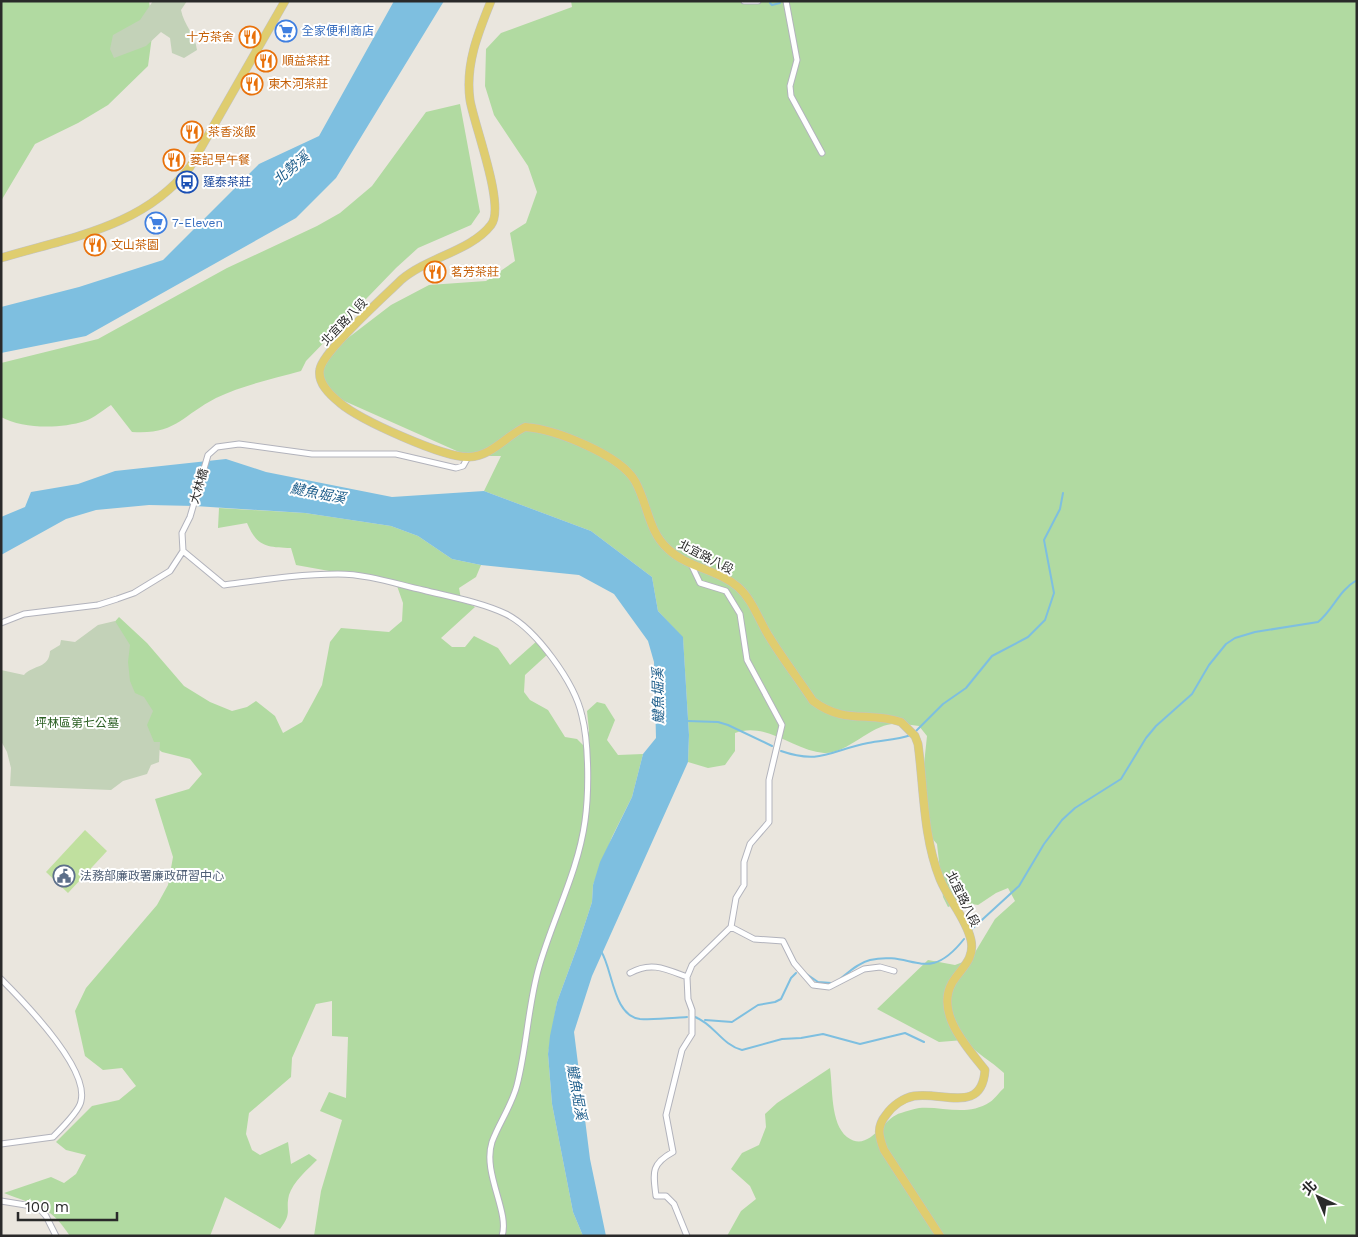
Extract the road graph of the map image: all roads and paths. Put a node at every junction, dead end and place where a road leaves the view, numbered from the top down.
1 (285, 1) edge
2 (491, 1) edge
3 (744, 1) edge
4 (758, 1) edge
5 (786, 1) edge
6 (822, 153) dead end
7 (1, 258) edge
8 (468, 457) junction
9 (183, 550) junction
10 (691, 564) junction
11 (1, 623) edge
12 (731, 927) junction
13 (894, 970) dead end
14 (630, 973) dead end
15 (687, 977) junction
16 (1, 979) edge
17 (1, 1144) edge
18 (1, 1201) edge
19 (56, 1236) edge
20 (502, 1236) edge
21 (687, 1236) edge
22 (940, 1236) edge

1 - 7 main road
2 - 8 main road, 北宜路八段
3 - 4 street
5 - 6 street
8 - 9 street, 大林橋
8 - 10 main road, 北宜路八段
9 - 11 street
9 - 20 street
10 - 12 street
10 - 22 main road, 北宜路八段
12 - 13 street
12 - 15 street
14 - 15 street
15 - 21 street
16 - 17 street
18 - 19 street

